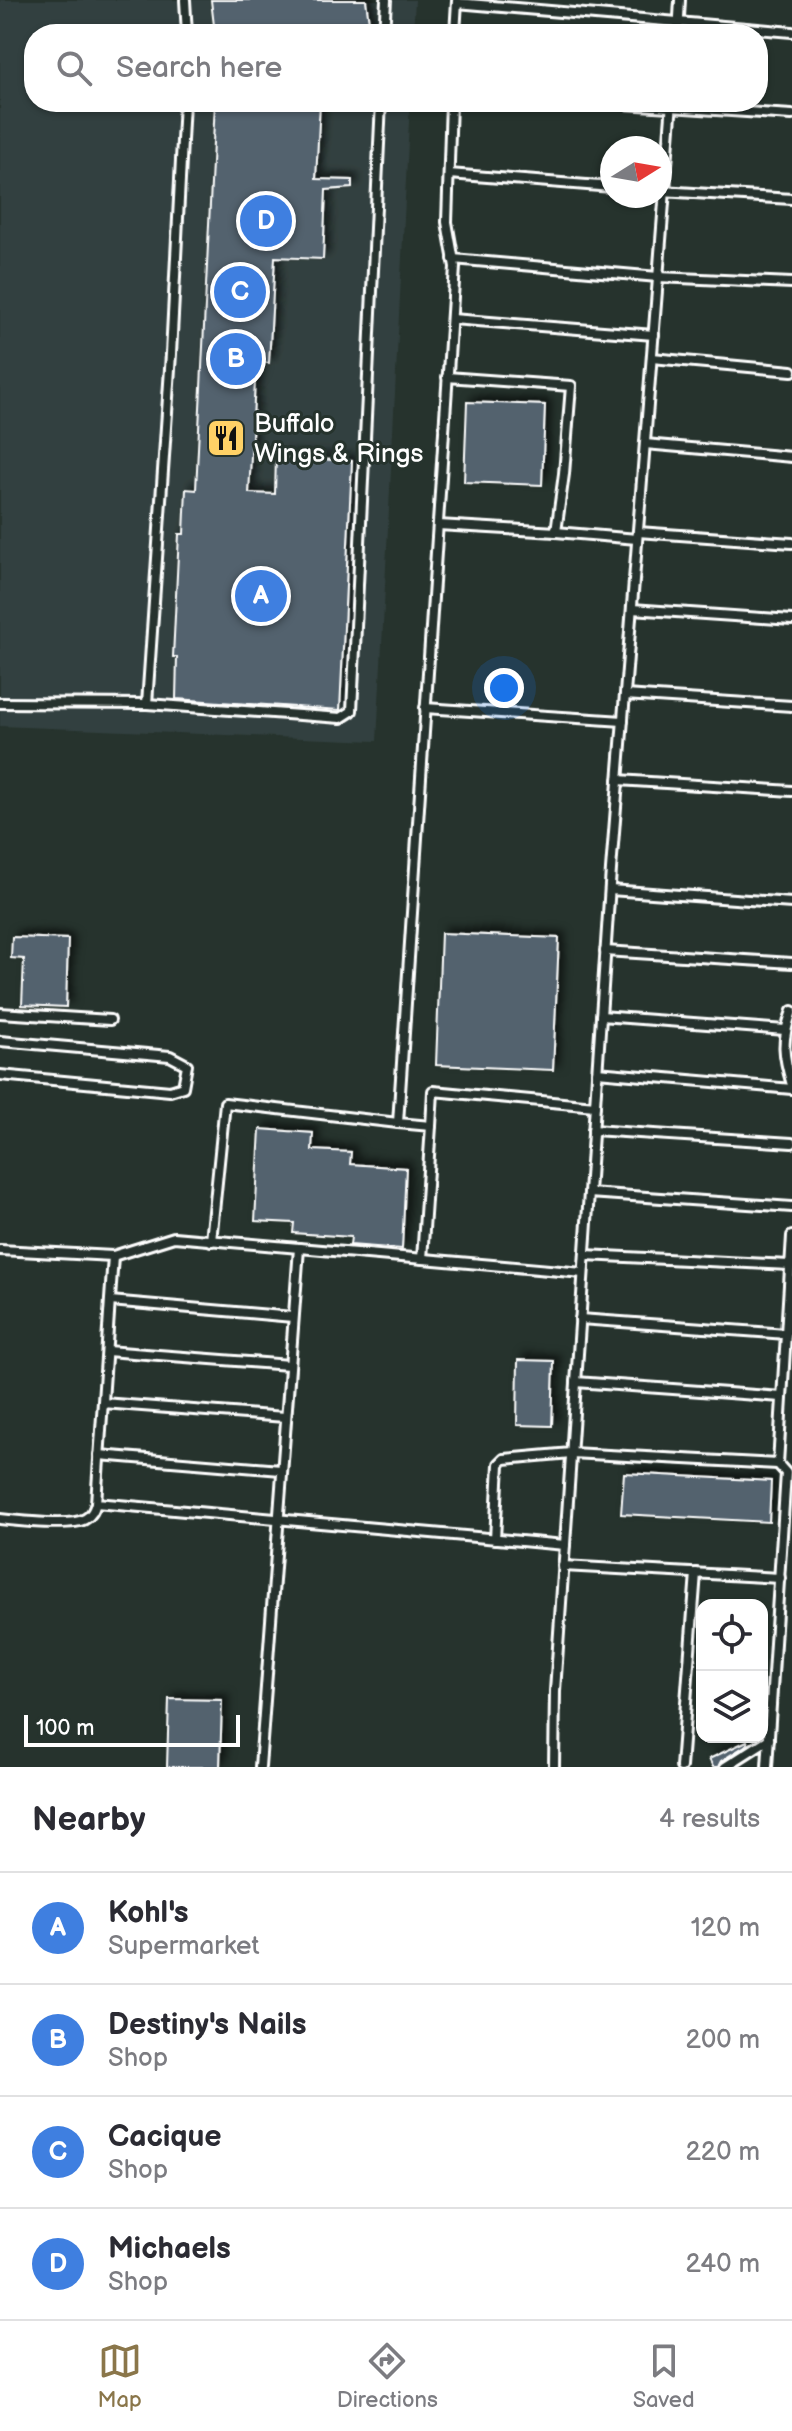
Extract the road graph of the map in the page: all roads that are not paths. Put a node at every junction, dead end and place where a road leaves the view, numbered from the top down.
1 (185, 0) edge
2 (386, 0) edge
3 (680, 0) edge
4 (457, 2) edge
5 (678, 23) junction
6 (186, 24) edge
7 (385, 24) edge
8 (456, 24) edge
9 (691, 24) edge
10 (768, 30) edge
11 (792, 32) edge
12 (183, 112) edge
13 (381, 112) edge
14 (451, 112) edge
15 (671, 112) edge
16 (756, 112) edge
17 (792, 115) edge
18 (668, 136) edge
19 (449, 174) junction
20 (600, 186) edge
21 (672, 192) edge
22 (792, 199) edge
23 (661, 208) edge
24 (453, 259) junction
25 (658, 277) junction
26 (792, 283) edge
27 (452, 319) junction
28 (654, 335) junction
29 (652, 358) junction
30 (792, 371) edge
31 (447, 377) junction
32 (645, 444) junction
33 (792, 457) edge
34 (438, 525) junction
35 (556, 532) junction
36 (638, 536) junction
37 (792, 543) edge
38 (632, 609) junction
39 (792, 620) edge
40 (625, 695) junction
41 (0, 703) edge
42 (147, 704) junction
43 (792, 706) edge
44 (425, 708) junction
45 (623, 721) junction
46 (618, 780) junction
47 (792, 791) edge
48 (610, 890) junction
49 (792, 903) edge
50 (605, 951) junction
51 (792, 963) edge
52 (792, 1011) edge
53 (0, 1013) edge
54 (601, 1016) junction
55 (110, 1020) dead end
56 (785, 1030) junction
57 (0, 1041) edge
58 (597, 1072) junction
59 (0, 1075) edge
60 (792, 1087) edge
61 (595, 1106) junction
62 (398, 1123) junction
63 (431, 1126) junction
64 (593, 1130) junction
65 (792, 1143) edge
66 (589, 1193) junction
67 (792, 1207) edge
68 (792, 1236) edge
69 (211, 1241) junction
70 (299, 1248) junction
71 (0, 1250) edge
72 (585, 1255) junction
73 (113, 1256) junction
74 (422, 1259) junction
75 (790, 1265) junction
76 (583, 1273) junction
77 (110, 1301) junction
78 (293, 1317) junction
79 (580, 1319) junction
80 (786, 1334) junction
81 (107, 1351) junction
82 (289, 1365) junction
83 (576, 1382) junction
84 (782, 1397) junction
85 (103, 1403) junction
86 (285, 1417) junction
87 (571, 1453) junction
88 (99, 1455) junction
89 (778, 1464) junction
90 (281, 1470) junction
91 (789, 1473) edge
92 (96, 1503) junction
93 (0, 1519) edge
94 (277, 1520) junction
95 (495, 1539) junction
96 (565, 1545) junction
97 (563, 1566) junction
98 (696, 1573) junction
99 (780, 1578) junction
100 (769, 1739) junction
101 (260, 1767) edge
102 (554, 1767) edge
103 (681, 1767) edge
104 (725, 1767) edge
105 (767, 1767) edge

1 - 6 lane
2 - 7 lane
3 - 5 lane
4 - 5 lane
4 - 8 lane
5 - 9 lane
10 - 11 lane
12 - 42 lane
13 - 42 lane
14 - 19 lane
15 - 18 lane
16 - 17 lane
19 - 20 lane
19 - 24 lane
21 - 22 lane
23 - 25 lane
24 - 25 lane
24 - 27 lane
25 - 26 lane
25 - 28 lane
27 - 28 lane
27 - 31 lane
28 - 29 lane
29 - 30 lane
29 - 32 lane
31 - 34 lane
31 - 35 lane
32 - 33 lane
32 - 36 lane
34 - 35 lane
34 - 44 lane
35 - 36 lane
36 - 37 lane
36 - 38 lane
38 - 39 lane
38 - 40 lane
40 - 43 lane
40 - 45 lane
41 - 42 lane
44 - 45 lane
44 - 62 lane
45 - 46 lane
46 - 47 lane
46 - 48 lane
48 - 49 lane
48 - 50 lane
50 - 51 lane
50 - 54 lane
52 - 56 lane
53 - 55 lane
54 - 56 lane
54 - 58 lane
56 - 60 lane
57 - 59 lane
58 - 60 lane
58 - 61 lane
61 - 63 lane
61 - 64 lane
62 - 63 lane
62 - 69 lane
63 - 74 lane
64 - 65 lane
64 - 66 lane
66 - 67 lane
66 - 72 lane
68 - 75 lane
69 - 70 lane
69 - 73 lane
70 - 74 lane
70 - 78 lane
71 - 73 lane
72 - 75 lane
72 - 76 lane
73 - 77 lane
74 - 76 lane
75 - 80 lane
76 - 79 lane
77 - 78 lane
77 - 81 lane
78 - 82 lane
79 - 80 lane
79 - 83 lane
80 - 84 lane
81 - 82 lane
81 - 85 lane
82 - 86 lane
83 - 84 lane
83 - 87 lane
84 - 89 lane
85 - 86 lane
85 - 88 lane
86 - 90 lane
87 - 89 lane
87 - 95 lane
87 - 96 lane
88 - 90 lane
88 - 92 lane
89 - 91 lane
90 - 94 lane
91 - 99 lane
92 - 93 lane
92 - 94 lane
94 - 95 lane
94 - 101 lane
95 - 96 lane
96 - 97 lane
97 - 98 lane
97 - 102 lane
98 - 99 lane
98 - 103 lane
99 - 100 lane
100 - 104 lane
100 - 105 lane

